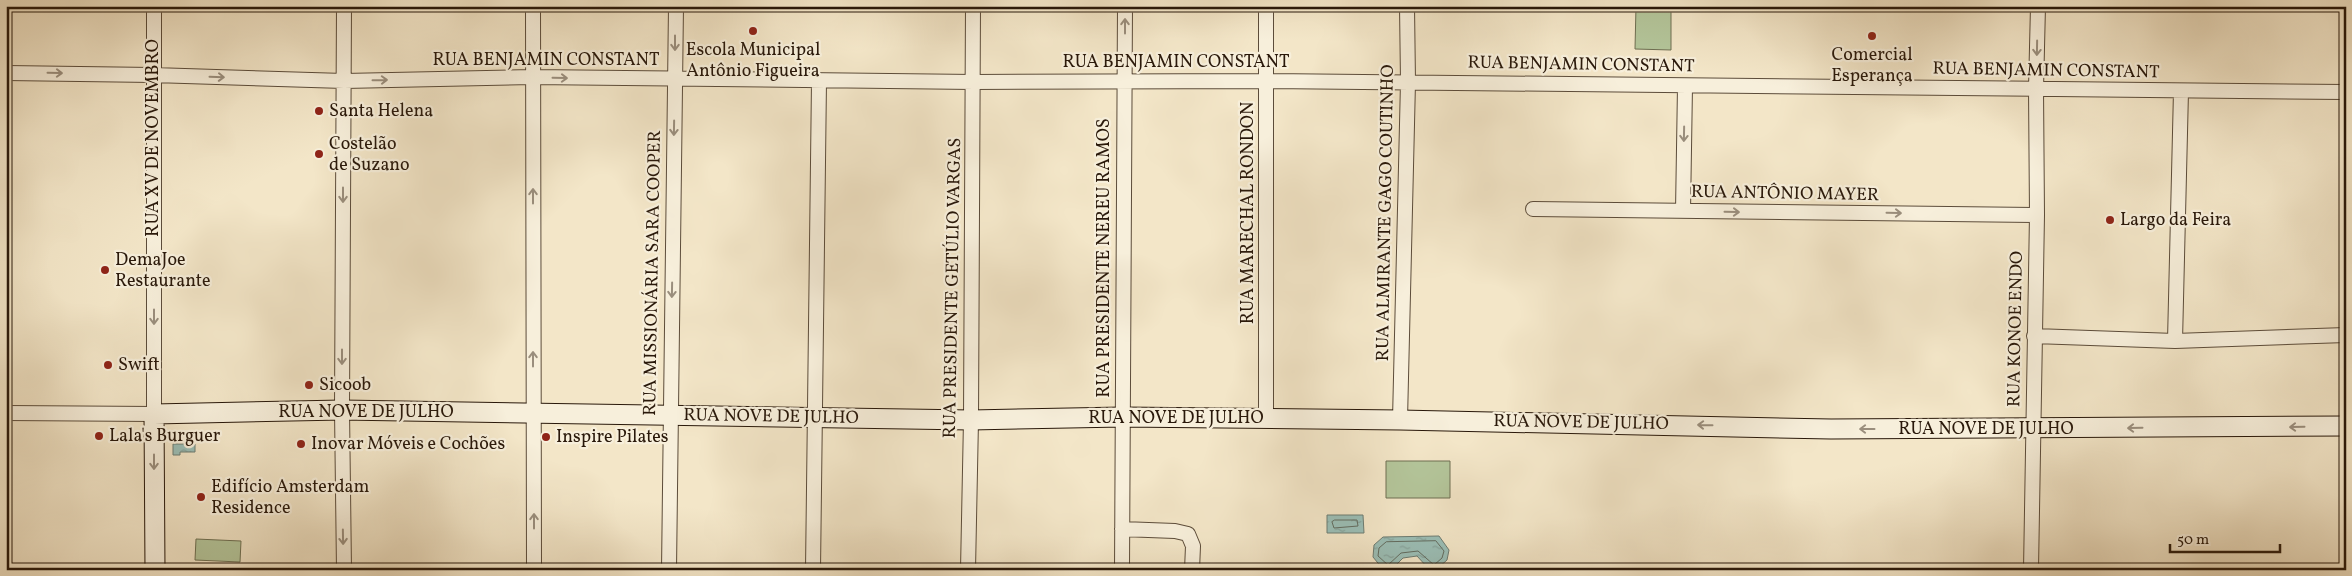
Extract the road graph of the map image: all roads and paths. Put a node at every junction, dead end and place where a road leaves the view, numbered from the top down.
1 (154, 6) edge
2 (344, 6) edge
3 (533, 6) edge
4 (676, 6) edge
5 (973, 6) edge
6 (1125, 6) edge
7 (1266, 6) edge
8 (1406, 6) edge
9 (2038, 6) edge
10 (6, 73) edge
11 (152, 74) junction
12 (532, 77) junction
13 (675, 79) junction
14 (344, 81) junction
15 (819, 81) junction
16 (1124, 81) junction
17 (1267, 81) junction
18 (974, 82) junction
19 (1408, 82) junction
20 (1685, 86) junction
21 (2036, 89) junction
22 (2181, 91) junction
23 (2346, 92) edge
24 (1533, 209) dead end
25 (1683, 211) junction
26 (2037, 215) junction
27 (2034, 336) junction
28 (2346, 336) edge
29 (2175, 341) junction
30 (342, 410) junction
31 (6, 413) edge
32 (154, 414) junction
33 (533, 414) junction
34 (670, 415) junction
35 (814, 417) junction
36 (1122, 417) junction
37 (1266, 419) junction
38 (971, 420) junction
39 (1400, 420) junction
40 (2346, 426) edge
41 (2034, 429) junction
42 (1122, 529) junction
43 (155, 570) edge
44 (344, 570) edge
45 (534, 570) edge
46 (669, 570) edge
47 (812, 570) edge
48 (968, 570) edge
49 (1122, 570) edge
50 (1192, 570) edge
51 (2031, 570) edge

1 - 11 street, RUA XV DE NOVEMBRO
2 - 14 street
3 - 12 street
4 -> 13 street, RUA MISSIONÁRIA SARA COOPER
5 - 18 street, RUA PRESIDENTE GETÚLIO VARGAS
16 -> 6 street, RUA PRESIDENTE NEREU RAMOS
7 - 17 street, RUA MARECHAL RONDON
8 - 19 street, RUA ALMIRANTE GAGO COUTINHO
9 -> 21 street, RUA KONOE ENDO
10 -> 11 street, RUA BENJAMIN CONSTANT
11 -> 14 street, RUA BENJAMIN CONSTANT
11 -> 32 street, RUA XV DE NOVEMBRO
12 -> 13 street, RUA BENJAMIN CONSTANT
14 -> 12 street, RUA BENJAMIN CONSTANT
33 -> 12 street
13 - 15 street, RUA BENJAMIN CONSTANT
13 -> 34 street, RUA MISSIONÁRIA SARA COOPER
14 -> 30 street
15 - 18 street, RUA BENJAMIN CONSTANT
15 - 35 street
16 - 17 street, RUA BENJAMIN CONSTANT
16 - 18 street, RUA BENJAMIN CONSTANT
16 - 36 street, RUA PRESIDENTE NEREU RAMOS
17 - 19 street, RUA BENJAMIN CONSTANT
17 - 37 street, RUA MARECHAL RONDON
18 - 38 street, RUA PRESIDENTE GETÚLIO VARGAS
19 - 20 street, RUA BENJAMIN CONSTANT
19 - 39 street, RUA ALMIRANTE GAGO COUTINHO
20 - 21 street, RUA BENJAMIN CONSTANT
20 -> 25 street
21 - 22 street, RUA BENJAMIN CONSTANT
21 - 26 street, RUA KONOE ENDO
22 - 23 street, RUA BENJAMIN CONSTANT
22 - 29 street
24 - 25 street, RUA ANTÔNIO MAYER
25 -> 26 street, RUA ANTÔNIO MAYER
26 - 27 street, RUA KONOE ENDO
27 - 29 street
27 - 41 street, RUA KONOE ENDO
28 - 29 street
30 - 32 street, RUA NOVE DE JULHO
30 - 33 street, RUA NOVE DE JULHO
30 -> 44 street
31 - 32 street, RUA NOVE DE JULHO
32 -> 43 street, RUA XV DE NOVEMBRO
33 - 34 street, RUA NOVE DE JULHO
45 -> 33 street
34 - 35 street, RUA NOVE DE JULHO
34 - 46 street, RUA MISSIONÁRIA SARA COOPER
35 - 38 street, RUA NOVE DE JULHO
35 - 47 street
36 - 37 street, RUA NOVE DE JULHO
36 - 38 street, RUA NOVE DE JULHO
36 - 42 street, RUA PRESIDENTE NEREU RAMOS
37 - 39 street, RUA NOVE DE JULHO
38 - 48 street, RUA PRESIDENTE GETÚLIO VARGAS
41 -> 39 street, RUA NOVE DE JULHO
40 -> 41 street, RUA NOVE DE JULHO
41 - 51 street, RUA KONOE ENDO
42 - 49 street, RUA PRESIDENTE NEREU RAMOS
42 - 50 street

